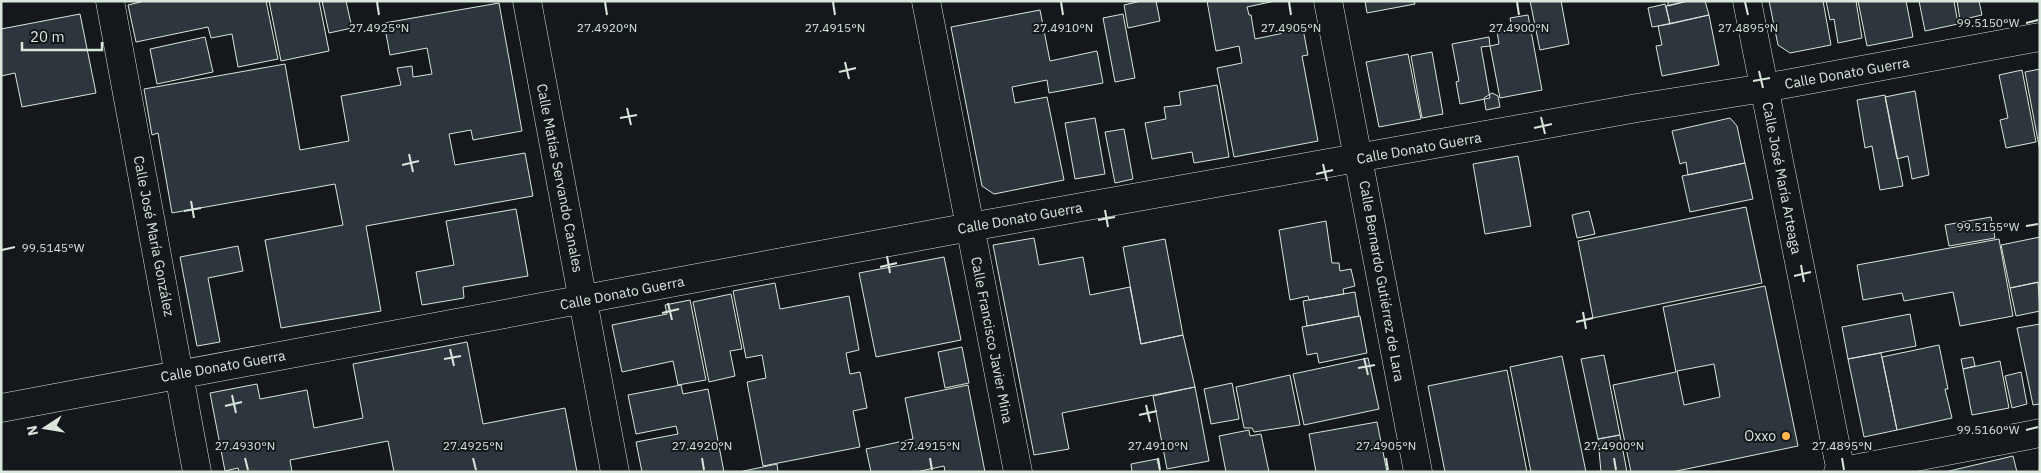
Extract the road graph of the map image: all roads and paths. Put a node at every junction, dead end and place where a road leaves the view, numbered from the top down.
1 (110, 1) edge
2 (527, 1) edge
3 (926, 1) edge
4 (1328, 1) edge
5 (1747, 1) edge
6 (2040, 37) edge
7 (1764, 88) junction
8 (1360, 158) junction
9 (970, 227) junction
10 (583, 300) junction
11 (180, 374) junction
12 (1, 408) edge
13 (2040, 433) edge
14 (197, 472) edge
15 (615, 472) edge
16 (1018, 472) edge
17 (1418, 472) edge
18 (1840, 472) edge

1 - 11 street, Calle José María González
2 - 10 street, Calle Matías Servando Canales
3 - 9 street, Calle Francisco Javier Mina
4 - 8 street, Calle Bernardo Gutiérrez de Lara
5 - 7 street, Calle José María Arteaga
6 - 7 street, Calle Donato Guerra
7 - 8 street, Calle Donato Guerra
7 - 18 street, Calle José María Arteaga
8 - 9 street, Calle Donato Guerra
8 - 17 street, Calle Bernardo Gutiérrez de Lara
9 - 10 street, Calle Donato Guerra
9 - 16 street, Calle Francisco Javier Mina
10 - 11 street, Calle Donato Guerra
10 - 15 street, Calle Matías Servando Canales
11 - 12 street, Calle Donato Guerra
11 - 14 street, Calle José María González
13 - 18 street

